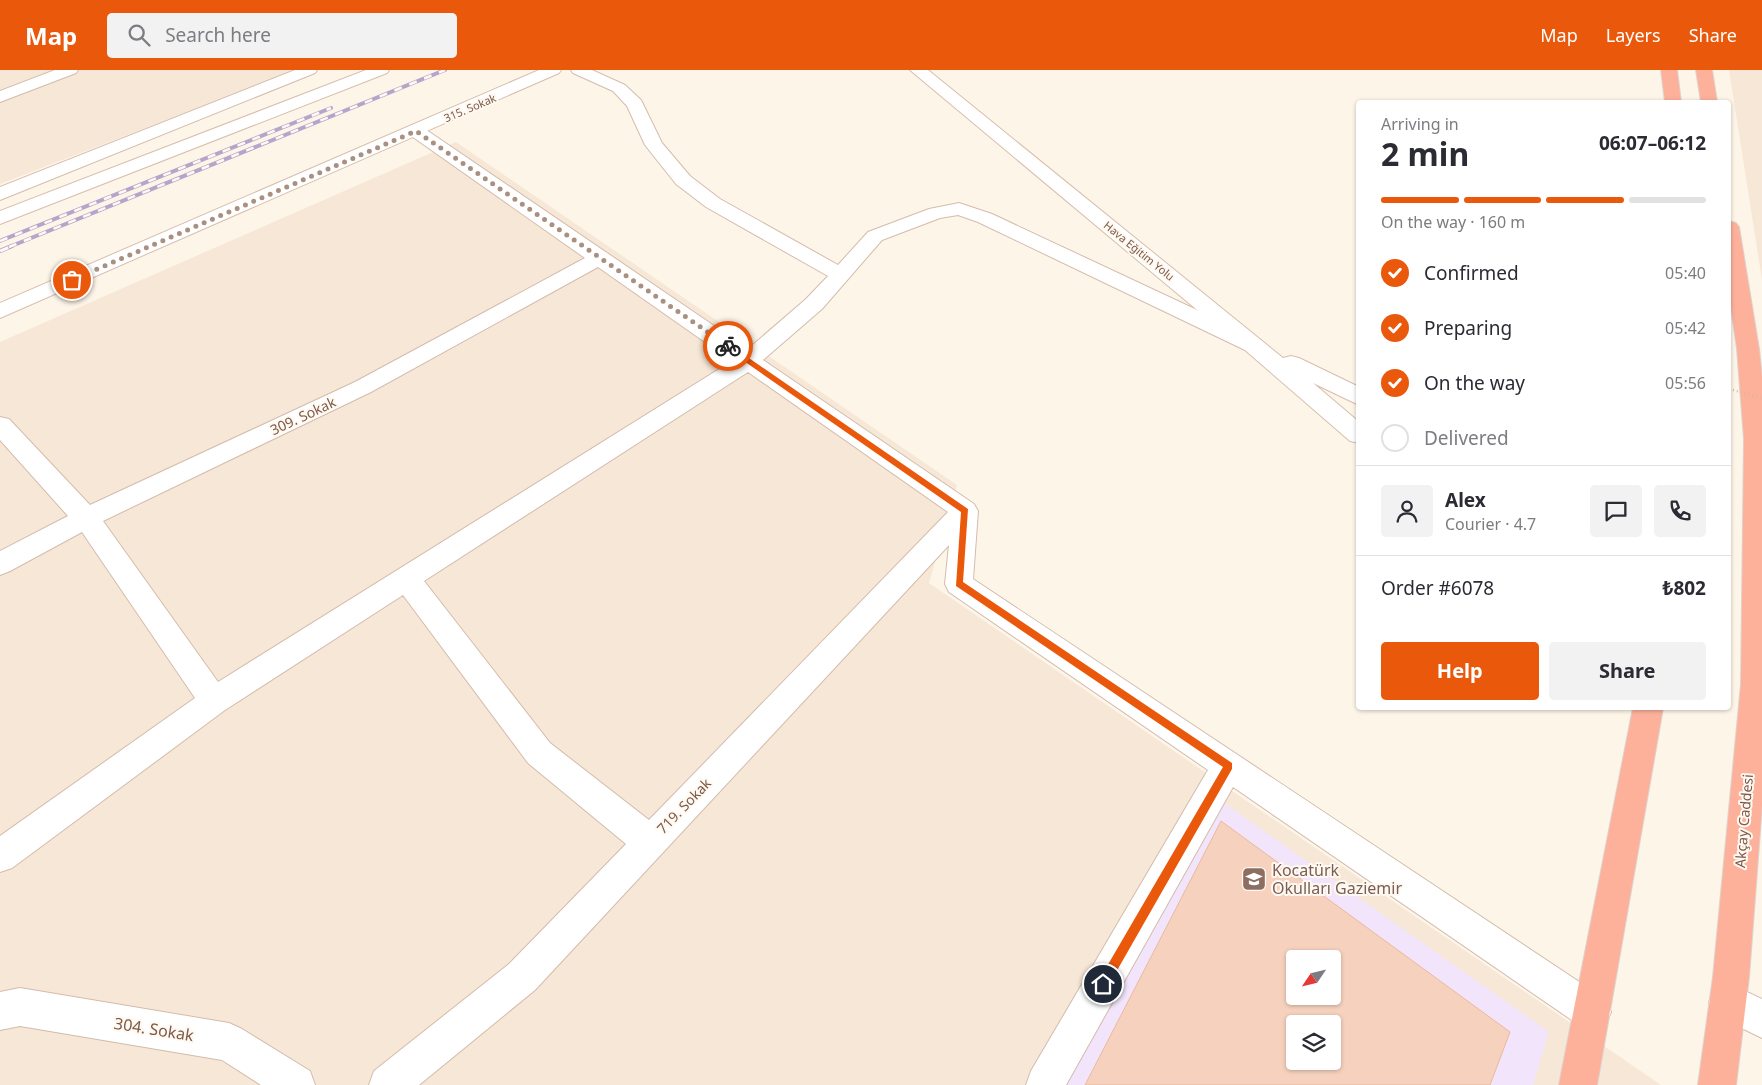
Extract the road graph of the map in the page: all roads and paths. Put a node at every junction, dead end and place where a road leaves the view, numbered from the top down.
1 (70, 70) edge
2 (309, 70) edge
3 (381, 70) edge
4 (519, 70) edge
5 (553, 70) edge
6 (579, 70) edge
7 (909, 70) edge
8 (918, 70) edge
9 (1669, 70) edge
10 (1704, 70) edge
11 (930, 77) edge
12 (0, 97) edge
13 (1673, 100) edge
14 (1709, 100) edge
15 (416, 131) junction
16 (0, 194) edge
17 (0, 218) edge
18 (1731, 240) edge
19 (92, 252) dead end
20 (600, 258) junction
21 (840, 274) junction
22 (0, 311) edge
23 (1254, 345) junction
24 (748, 361) junction
25 (1731, 390) edge
26 (1356, 396) edge
27 (1762, 398) edge
28 (0, 425) edge
29 (1356, 432) edge
30 (965, 511) junction
31 (86, 518) junction
32 (0, 564) edge
33 (406, 579) junction
34 (1759, 587) edge
35 (214, 701) junction
36 (1648, 710) edge
37 (1228, 766) junction
38 (650, 842) junction
39 (0, 856) edge
40 (1728, 1002) junction
41 (0, 1011) edge
42 (1592, 1012) junction
43 (1762, 1019) edge
44 (296, 1085) edge
45 (388, 1085) edge
46 (1046, 1085) edge
47 (1578, 1085) edge
48 (1717, 1085) edge

1 - 12 street
2 - 16 street
3 - 17 street
4 - 19 street, 315. Sokak
5 - 15 street, 315. Sokak
6 - 21 street
7 - 11 street
8 - 11 street, Hava Eğitim Yolu
9 - 13 highway
10 - 14 highway
11 - 23 street, Hava Eğitim Yolu
15 - 20 street
15 - 22 street, 315. Sokak
18 - 34 highway, Akçay Caddesi
20 - 24 street
20 - 31 street, 309. Sokak
21 - 23 street
21 - 24 street
23 - 26 street
23 - 29 street, Hava Eğitim Yolu
24 - 30 street
24 - 33 street
25 - 27 path, bridge
28 - 31 street
30 - 37 street
30 - 38 street, 719. Sokak
31 - 32 street, 309. Sokak
31 - 35 street
33 - 35 street
33 - 38 street
34 - 40 highway, Akçay Caddesi
35 - 39 street
36 - 42 highway
37 - 42 street
37 - 46 street
38 - 45 street, 719. Sokak
40 - 43 street
40 - 48 highway, Akçay Caddesi
41 - 44 street, 304. Sokak
42 - 47 highway

